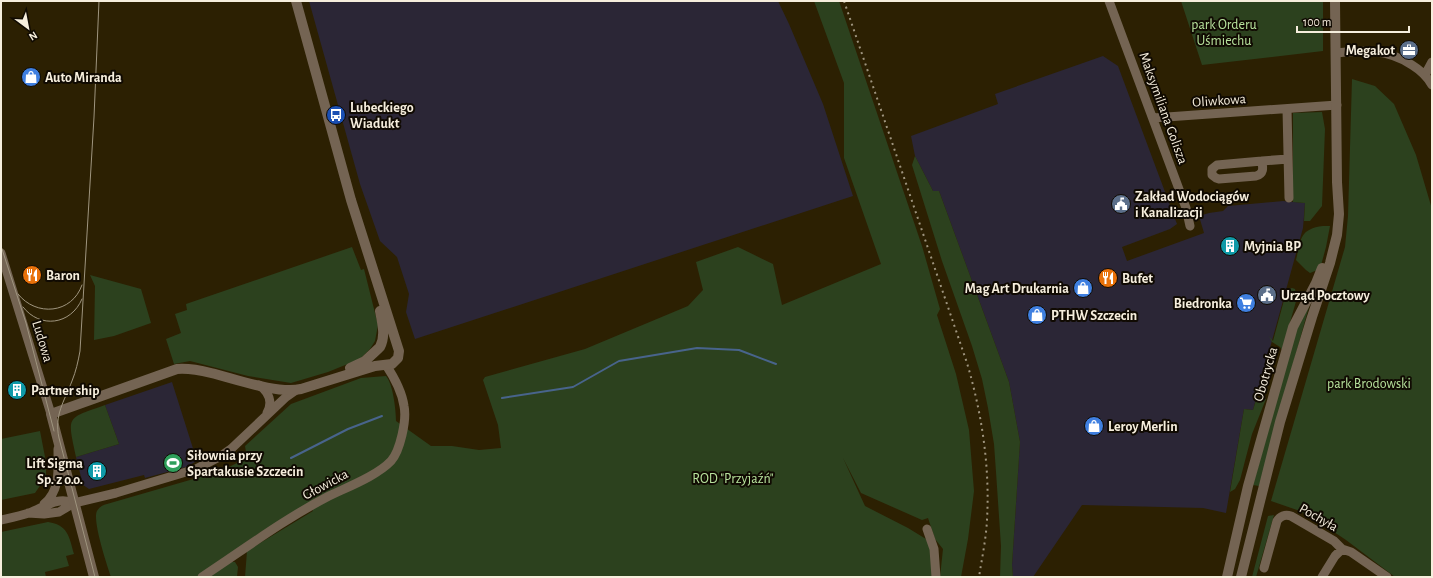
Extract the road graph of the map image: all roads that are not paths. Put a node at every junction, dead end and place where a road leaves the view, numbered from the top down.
1 (296, 1) edge
2 (1109, 1) edge
3 (1335, 1) edge
4 (1336, 53) junction
5 (1432, 62) edge
6 (1425, 75) junction
7 (1432, 85) edge
8 (1337, 105) junction
9 (1287, 109) junction
10 (1153, 118) junction
11 (1288, 159) junction
12 (1262, 161) junction
13 (1337, 182) junction
14 (1289, 198) dead end
15 (1190, 226) dead end
16 (1, 253) edge
17 (375, 275) junction
18 (379, 348) junction
19 (398, 348) junction
20 (389, 364) junction
21 (314, 384) junction
22 (259, 385) junction
23 (296, 390) junction
24 (51, 414) junction
25 (264, 418) junction
26 (58, 442) junction
27 (74, 503) junction
28 (38, 508) junction
29 (28, 513) junction
30 (1, 520) edge
31 (926, 529) dead end
32 (1342, 549) junction
33 (1264, 568) dead end
34 (94, 577) edge
35 (202, 577) edge
36 (936, 577) edge
37 (1227, 577) edge
38 (1241, 577) edge
39 (1322, 577) edge
40 (1387, 577) edge

1 - 17 street
2 - 10 street, Maksymiliana Golisza
3 - 4 street, Obotrycka
4 - 6 street
4 - 8 street, Obotrycka
5 - 6 street
6 - 7 street
8 - 9 street, Oliwkowa
8 - 13 street, Obotrycka
9 - 10 street, Oliwkowa
9 - 11 street
10 - 15 street, Maksymiliana Golisza
11 - 12 street
11 - 14 street
12 - 12 street
13 - 37 street, Obotrycka
13 - 38 street, Obotrycka
16 - 24 street, Ludowa
17 - 18 street
17 - 19 street
18 - 19 street
18 - 20 street
18 - 21 street
19 - 20 street
20 - 21 street
20 - 35 street, Głowicka
21 - 23 street
22 - 23 street
22 - 24 street
22 - 25 street
23 - 25 street
24 - 26 street, Ludowa
25 - 27 street
26 - 27 street, Ludowa
26 - 28 street
27 - 28 street
27 - 29 street
27 - 34 street, Ludowa
28 - 29 street
29 - 30 street
31 - 36 street
32 - 33 street, Pochyła
32 - 39 street
32 - 40 street, Pochyła

